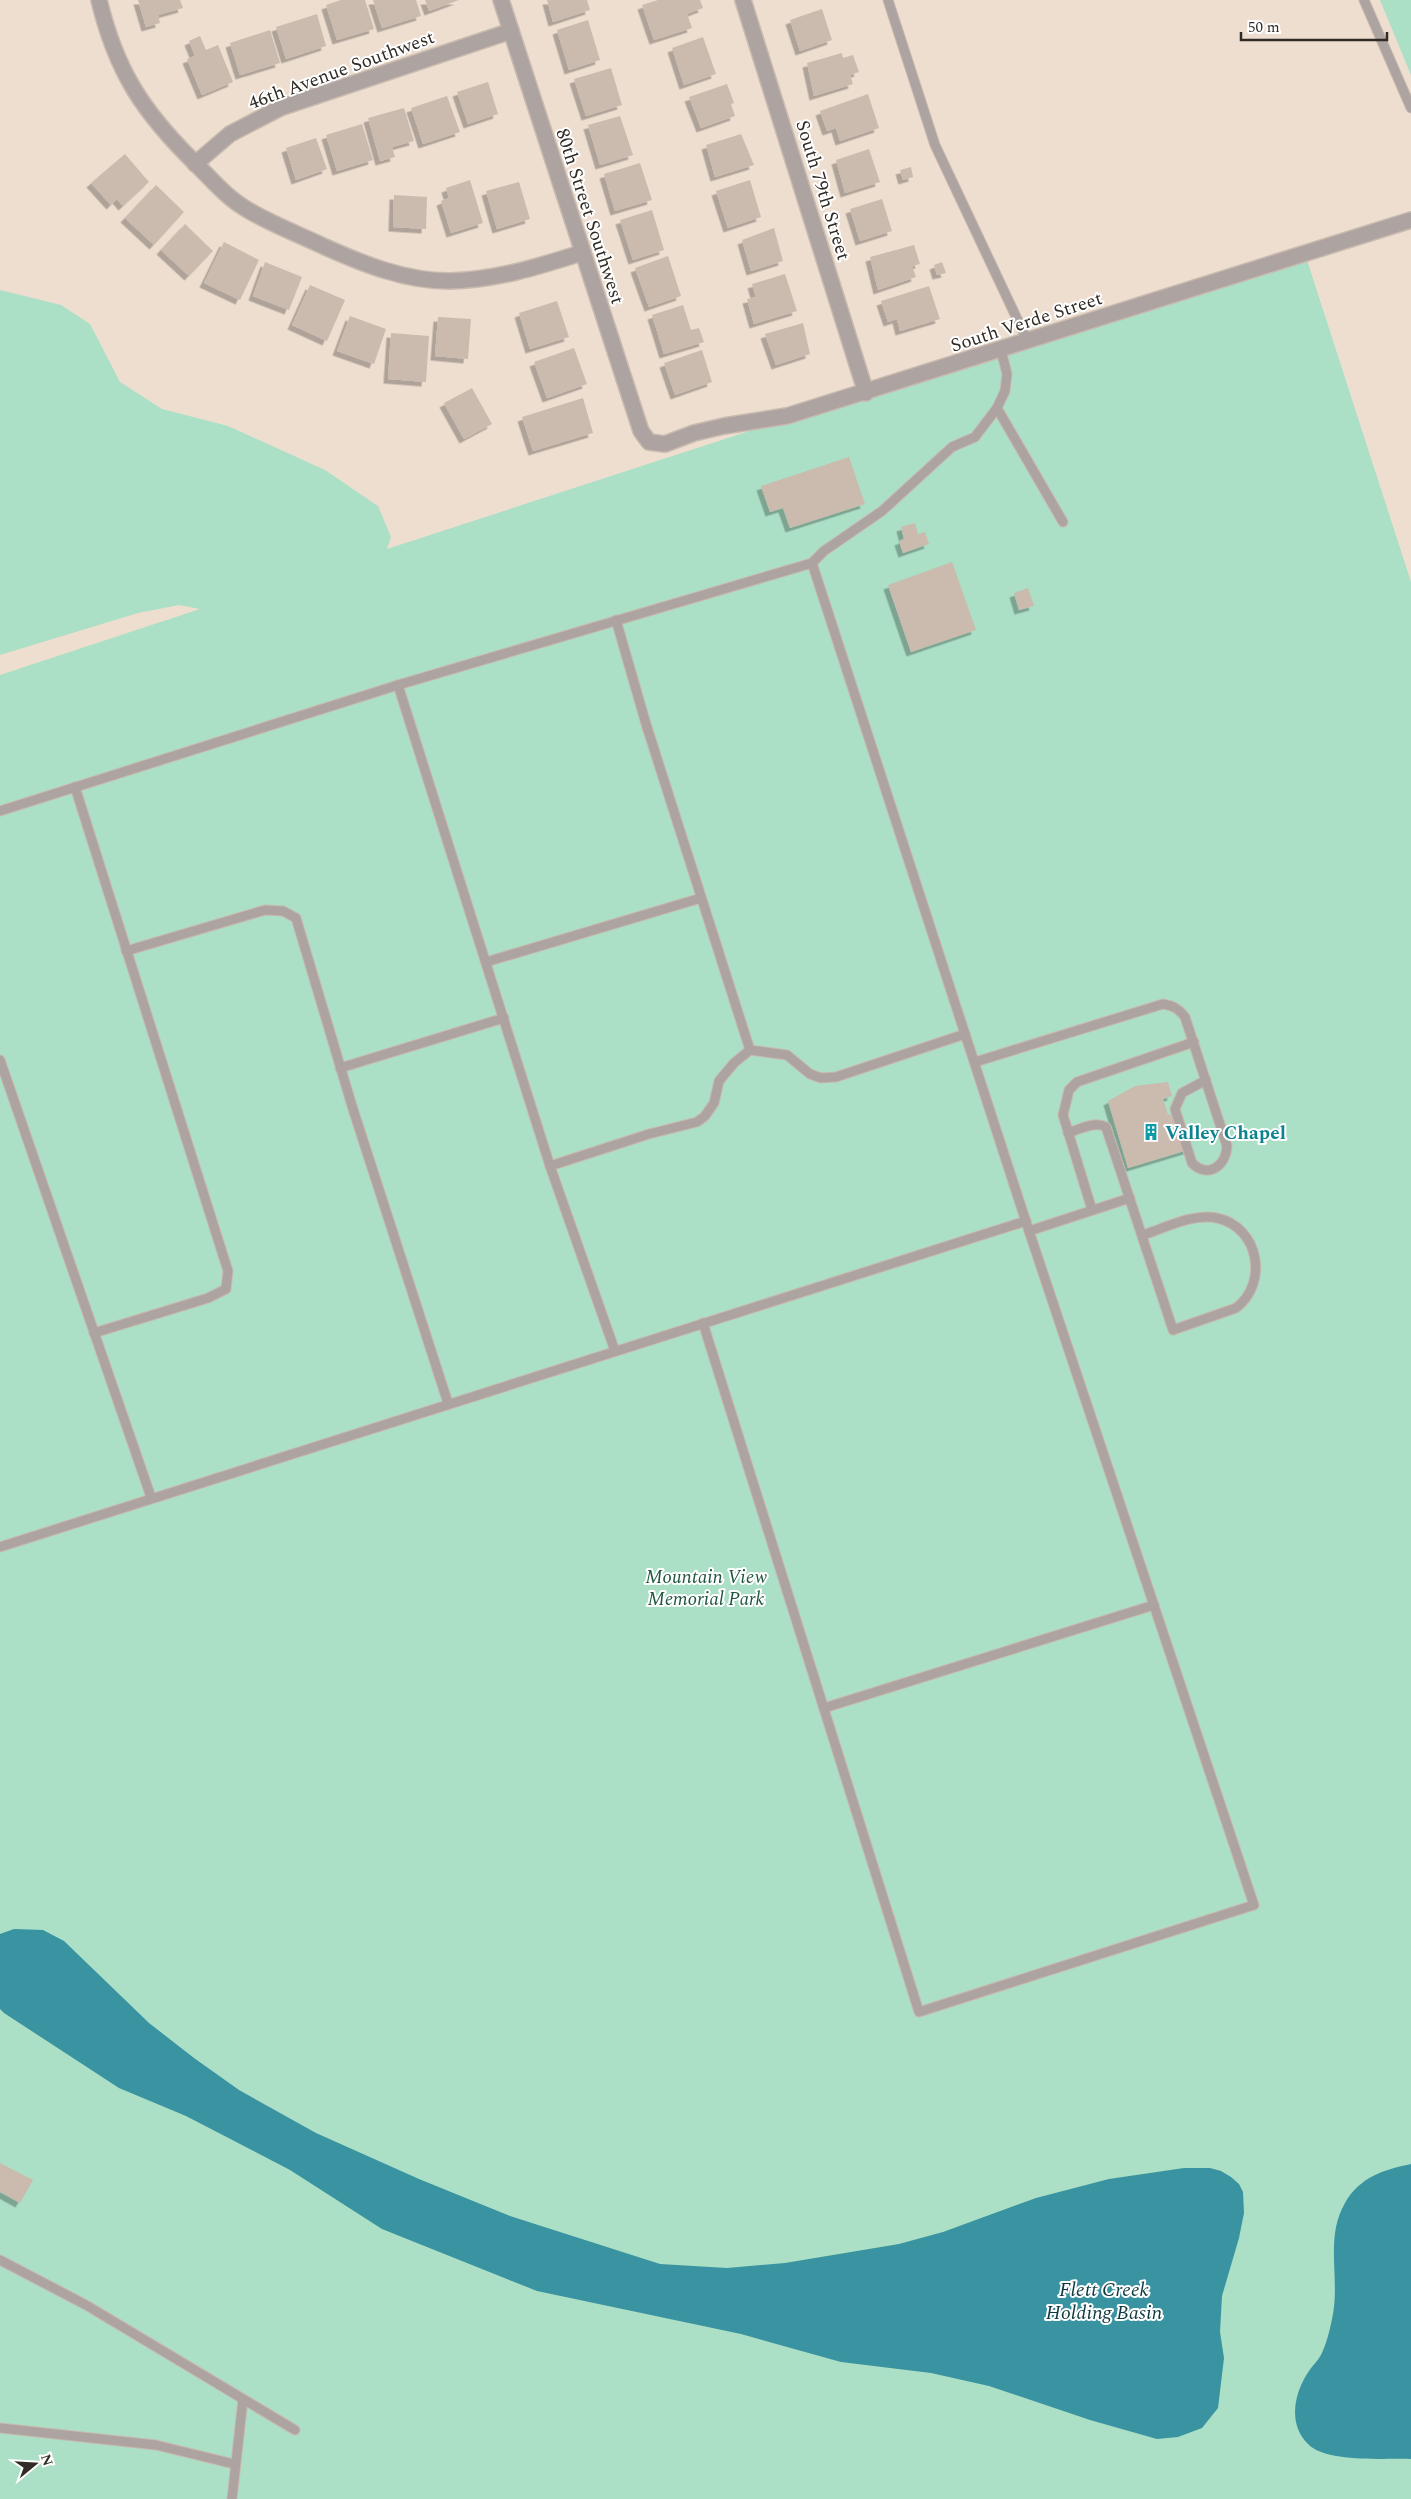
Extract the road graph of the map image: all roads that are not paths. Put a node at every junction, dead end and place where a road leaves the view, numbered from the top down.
1 (98, 0) edge
2 (501, 0) edge
3 (743, 0) edge
4 (888, 0) edge
5 (1364, 0) edge
6 (511, 31) junction
7 (1411, 108) edge
8 (195, 164) junction
9 (1411, 220) edge
10 (581, 253) junction
11 (1028, 342) junction
12 (1001, 350) junction
13 (866, 393) junction
14 (997, 408) junction
15 (649, 442) joint
16 (1063, 522) dead end
17 (812, 563) junction
18 (616, 620) junction
19 (398, 685) junction
20 (75, 787) junction
21 (0, 811) edge
22 (701, 898) junction
23 (126, 951) junction
24 (486, 962) junction
25 (504, 1018) junction
26 (965, 1034) junction
27 (1194, 1042) junction
28 (750, 1050) junction
29 (0, 1060) edge
30 (974, 1062) junction
31 (340, 1068) junction
32 (1206, 1080) junction
33 (1068, 1133) junction
34 (550, 1166) junction
35 (1130, 1198) junction
36 (1092, 1210) junction
37 (1026, 1221) junction
38 (1029, 1231) junction
39 (1143, 1236) junction
40 (703, 1323) junction
41 (94, 1333) junction
42 (615, 1351) junction
43 (448, 1403) junction
44 (150, 1497) junction
45 (0, 1547) edge
46 (1154, 1605) junction
47 (824, 1708) junction
48 (0, 2260) edge
49 (243, 2399) junction
50 (0, 2428) edge
51 (295, 2430) dead end
52 (234, 2464) junction
53 (232, 2499) edge

1 - 8 street
2 - 6 street, 80th Street Southwest
3 - 13 street, South 79th Street
4 - 11 lane
5 - 7 lane
6 - 8 street, 46th Avenue Southwest
6 - 10 street, 80th Street Southwest
8 - 10 street
9 - 11 street, South Verde Street
10 - 15 street, 80th Street Southwest
11 - 12 street, South Verde Street
12 - 13 street, South Verde Street
12 - 14 lane
13 - 15 street, South Verde Street
14 - 16 lane
14 - 17 lane
17 - 18 lane
17 - 26 lane
18 - 19 lane
18 - 22 lane
19 - 20 lane
19 - 24 lane
20 - 21 lane
20 - 23 lane
22 - 24 lane
22 - 28 lane
23 - 31 lane
23 - 41 lane
24 - 25 lane
25 - 31 lane
25 - 34 lane
26 - 28 lane
26 - 30 lane
27 - 30 lane
27 - 32 lane
27 - 33 lane
28 - 34 lane
29 - 41 lane
30 - 37 lane
31 - 43 lane
32 - 32 lane
33 - 35 lane
33 - 36 lane
34 - 42 lane
35 - 36 lane
35 - 39 lane
36 - 38 lane
37 - 38 lane
37 - 40 lane
38 - 46 lane
39 - 39 lane
40 - 42 lane
40 - 47 lane
41 - 44 lane
42 - 43 lane
43 - 44 lane
44 - 45 lane
46 - 47 lane
46 - 47 lane
48 - 49 lane
49 - 51 lane
49 - 52 lane
50 - 52 lane
52 - 53 lane

